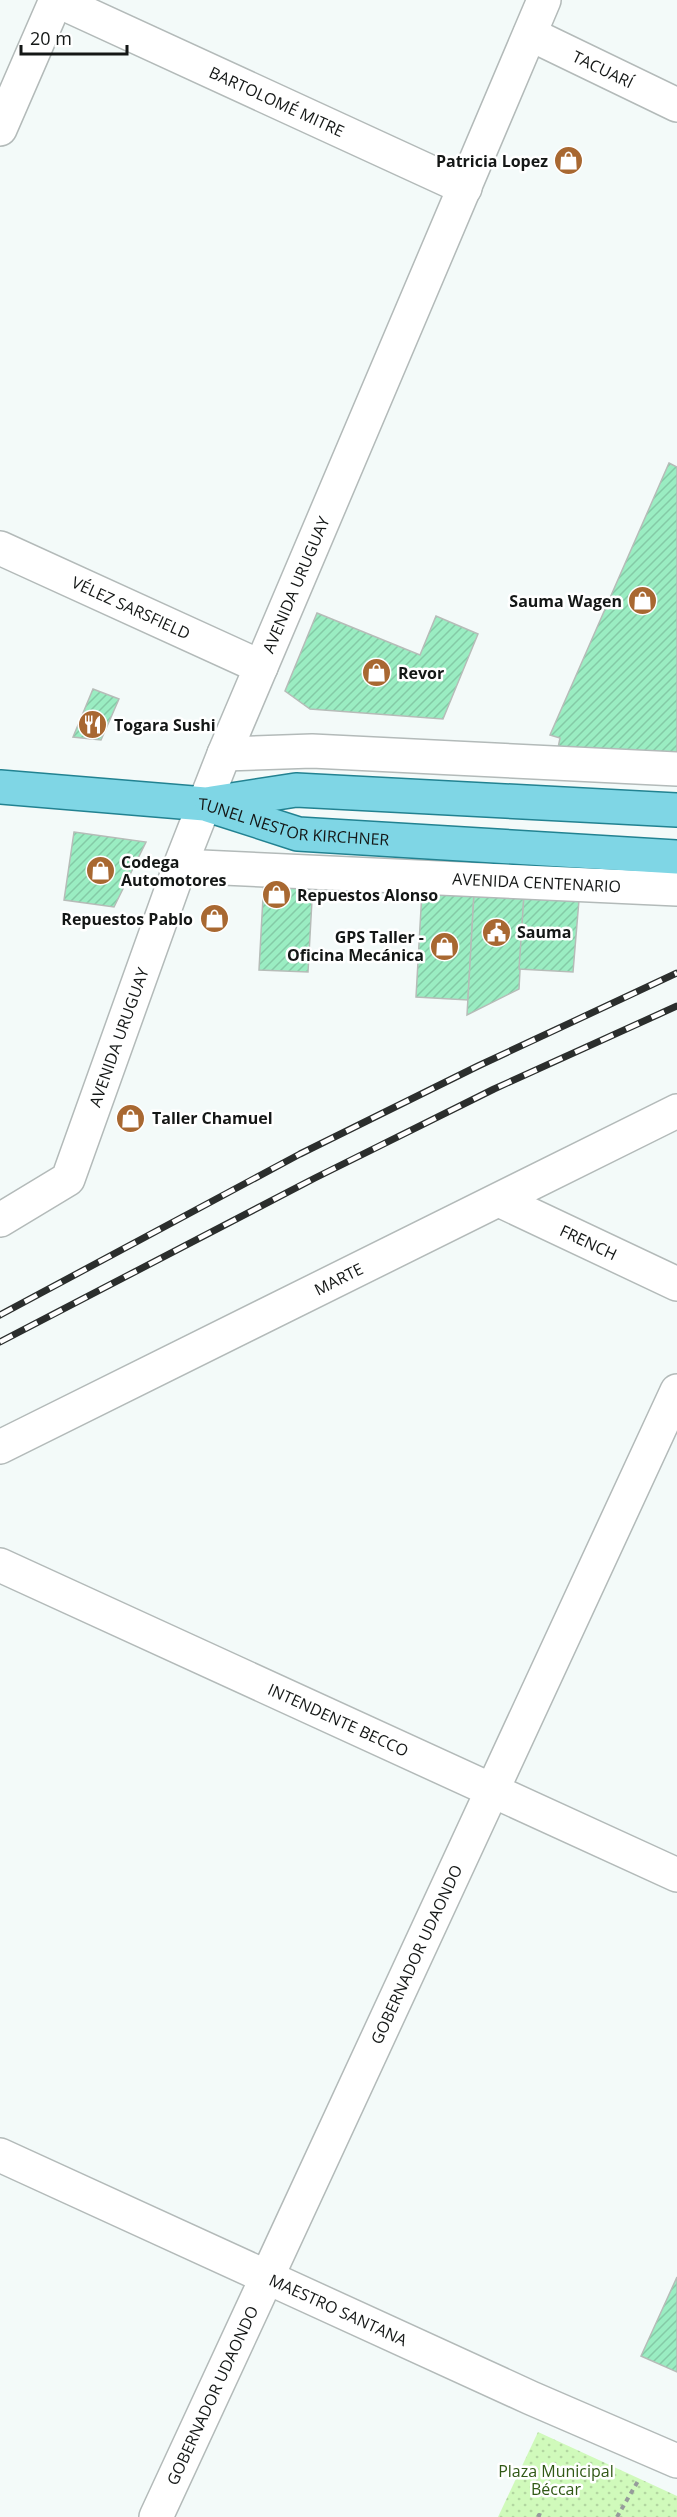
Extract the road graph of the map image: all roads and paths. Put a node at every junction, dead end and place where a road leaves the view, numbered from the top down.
1 (56, 0) edge
2 (544, 0) edge
3 (530, 34) junction
4 (677, 105) edge
5 (0, 129) edge
6 (465, 188) junction
7 (0, 548) edge
8 (261, 667) junction
9 (224, 754) junction
10 (677, 769) edge
11 (0, 787) edge
12 (205, 804) junction
13 (677, 810) edge
14 (677, 857) edge
15 (180, 866) junction
16 (677, 889) edge
17 (677, 1111) edge
18 (499, 1200) junction
19 (0, 1220) edge
20 (677, 1284) edge
21 (677, 1391) edge
22 (0, 1448) edge
23 (0, 1565) edge
24 (492, 1790) junction
25 (677, 1875) edge
26 (0, 2155) edge
27 (267, 2277) junction
28 (677, 2461) edge
29 (156, 2517) edge
30 (538, 2517) edge
31 (545, 2517) edge

1 - 5 street
1 - 6 street, BARTOLOMÉ MITRE
2 - 3 street, AVENIDA URUGUAY
3 - 4 street, TACUARÍ
3 - 6 street, AVENIDA URUGUAY
6 - 8 street, AVENIDA URUGUAY
7 - 8 street, VÉLEZ SARSFIELD
8 - 9 street, AVENIDA URUGUAY
9 - 10 street
9 - 12 street, AVENIDA URUGUAY
11 - 12 main road
12 - 13 main road, TUNEL NESTOR KIRCHNER
12 - 14 main road, TUNEL NESTOR KIRCHNER
12 - 15 street, AVENIDA URUGUAY
15 - 16 street, AVENIDA CENTENARIO
15 - 19 street, AVENIDA URUGUAY
17 - 18 street, MARTE
18 - 20 street, FRENCH
18 - 22 street, MARTE
21 - 24 street, GOBERNADOR UDAONDO
23 - 24 street, INTENDENTE BECCO
24 - 25 street, INTENDENTE BECCO
24 - 27 street, GOBERNADOR UDAONDO
26 - 27 street, MAESTRO SANTANA
27 - 28 street, MAESTRO SANTANA
27 - 29 street, GOBERNADOR UDAONDO
30 - 31 path

